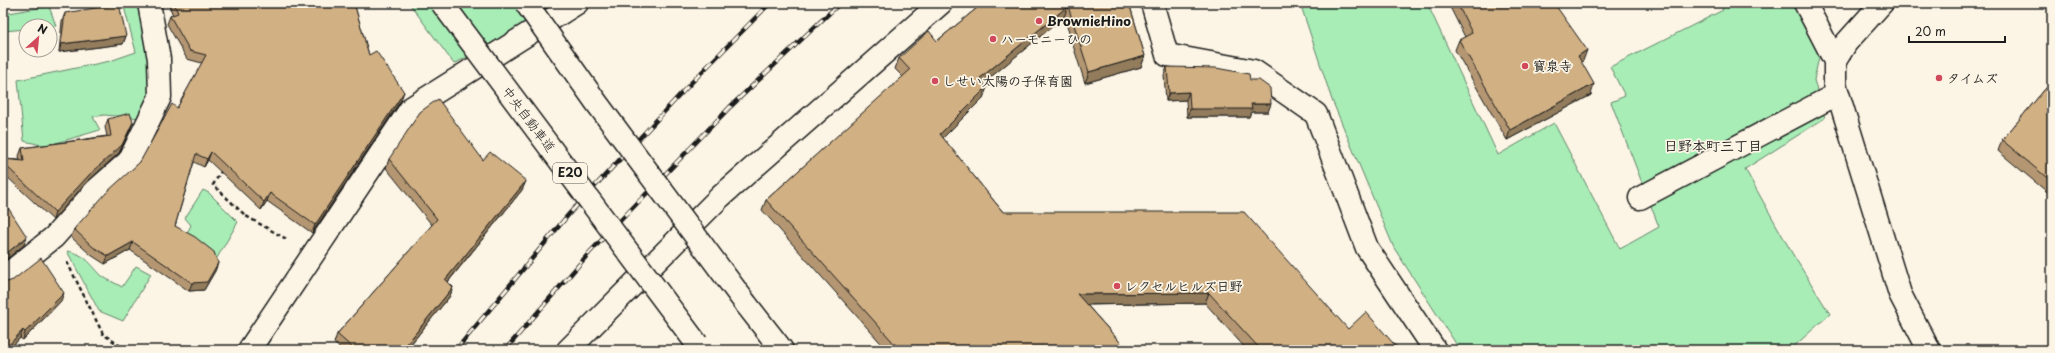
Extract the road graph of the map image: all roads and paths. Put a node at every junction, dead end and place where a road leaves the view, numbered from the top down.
1 (149, 3) edge
2 (442, 3) edge
3 (526, 3) edge
4 (577, 3) edge
5 (942, 3) edge
6 (1152, 3) edge
7 (1805, 3) edge
8 (1882, 3) edge
9 (1835, 61) junction
10 (1838, 94) junction
11 (225, 166) edge
12 (1640, 198) dead end
13 (54, 237) junction
14 (313, 253) junction
15 (3, 278) edge
16 (574, 347) edge
17 (700, 347) edge
18 (126, 350) edge
19 (249, 350) edge
20 (782, 350) edge
21 (1435, 350) edge
22 (1929, 350) edge

1 - 13 main road
2 - 17 main road, 中央自動車道 / E20, bridge
3 - 20 main road, bridge
4 - 14 main road
5 - 16 main road
6 - 21 main road
7 - 9 main road
8 - 9 main road
9 - 10 main road
10 - 12 main road
10 - 22 main road
11 - 14 path
13 - 15 main road
13 - 18 path
14 - 19 main road

